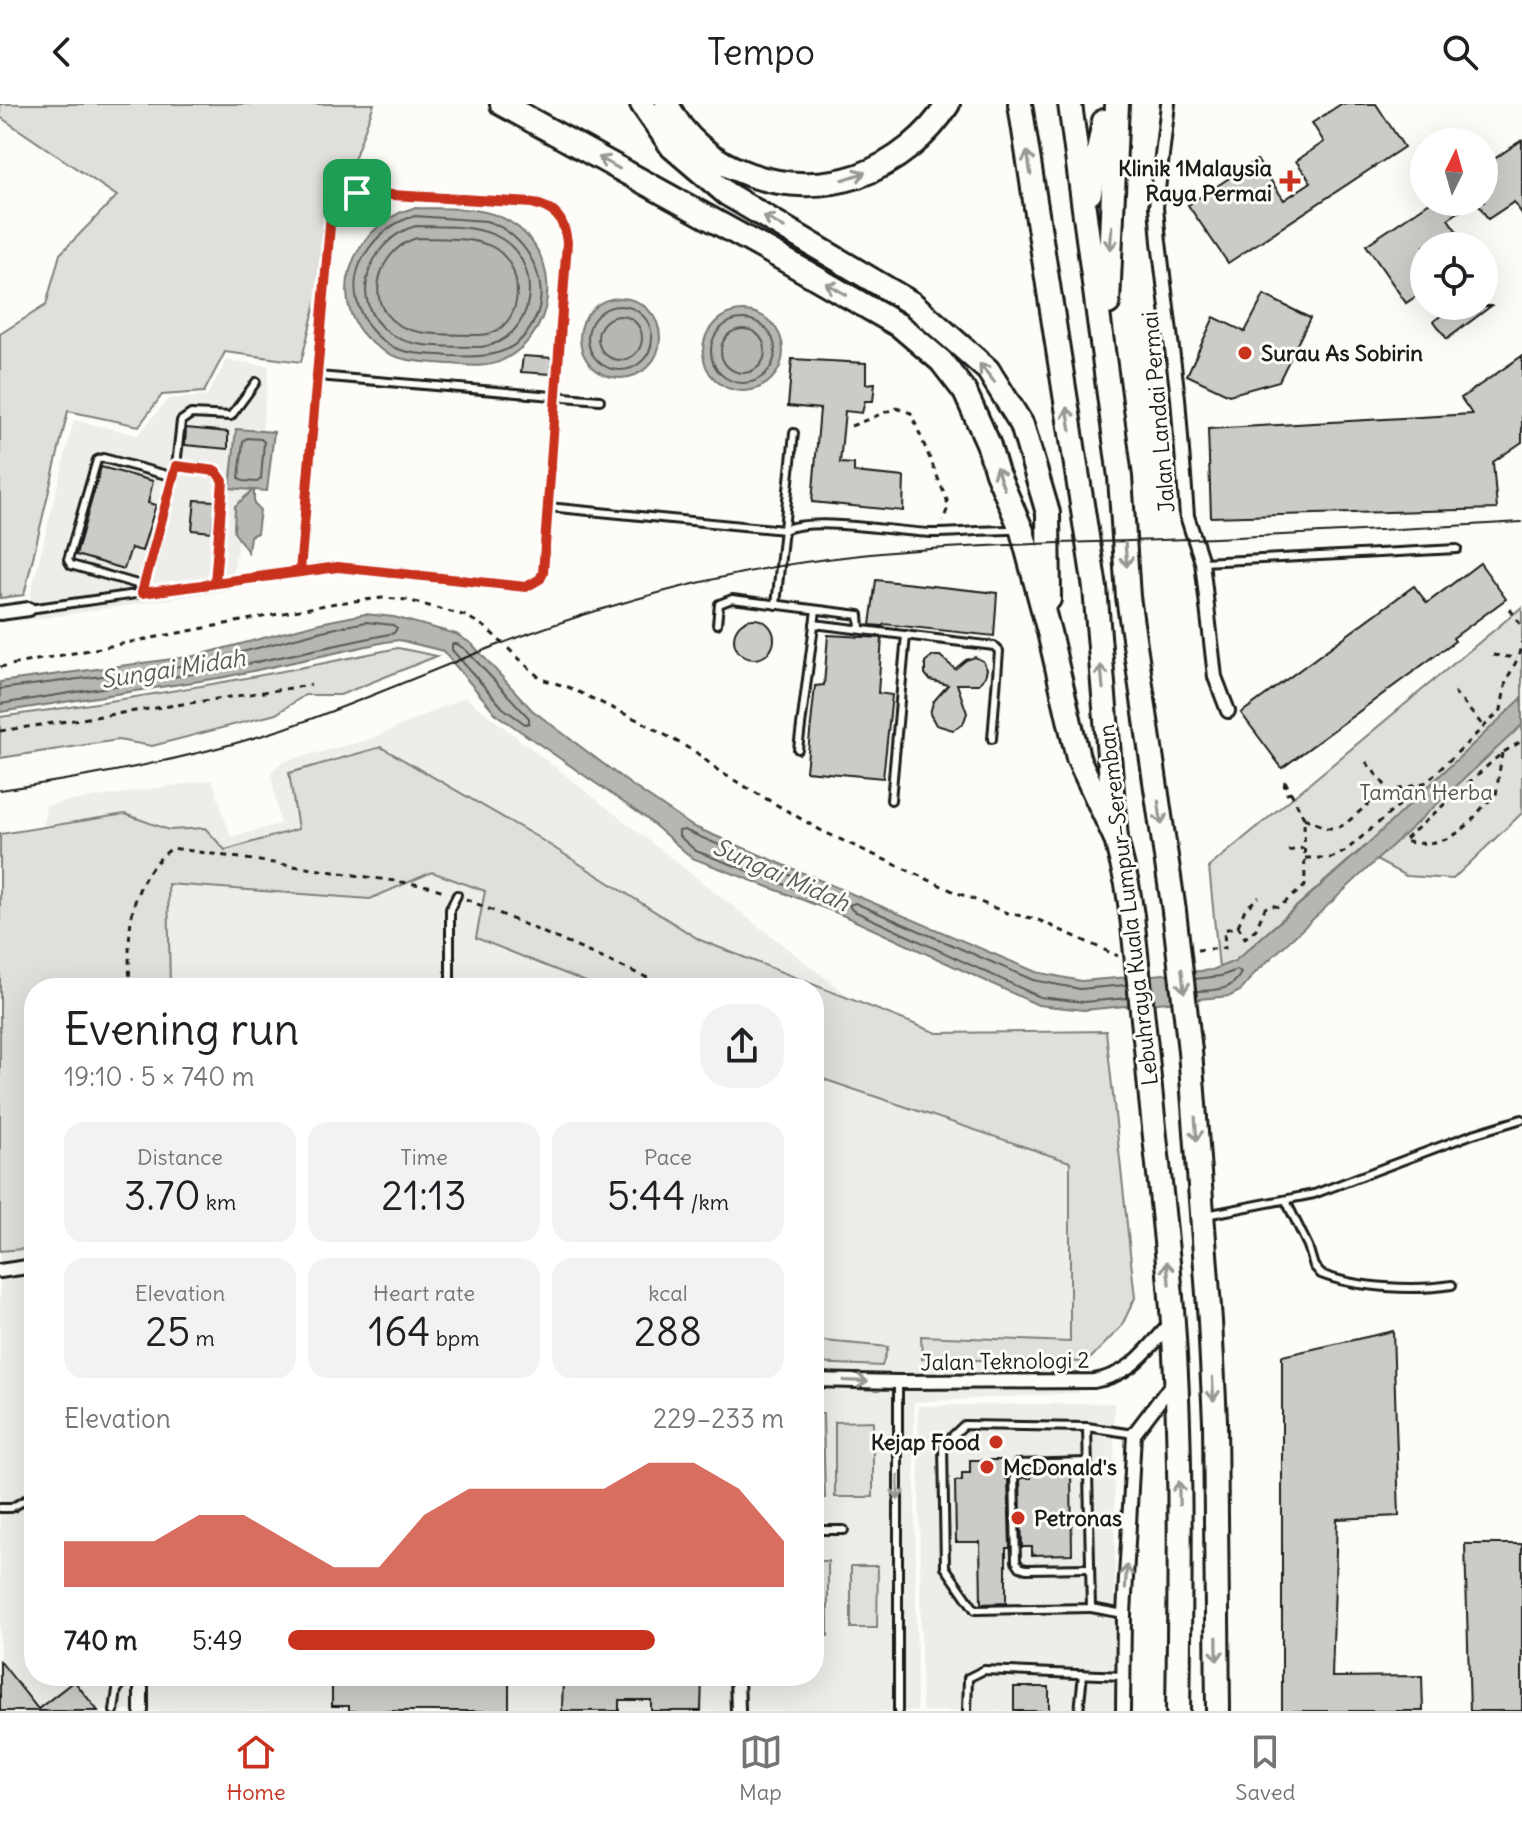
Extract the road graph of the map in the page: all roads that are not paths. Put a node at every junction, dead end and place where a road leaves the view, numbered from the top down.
1 (502, 104) edge
2 (642, 104) edge
3 (667, 104) edge
4 (948, 104) edge
5 (1020, 104) edge
6 (1070, 104) edge
7 (1078, 104) edge
8 (1107, 104) edge
9 (1117, 104) edge
10 (1168, 104) edge
11 (1074, 127) junction
12 (1086, 210) junction
13 (1104, 372) junction
14 (318, 376) junction
15 (256, 382) dead end
16 (555, 395) junction
17 (600, 400) dead end
18 (794, 433) dead end
19 (176, 466) junction
20 (174, 477) junction
21 (548, 507) junction
22 (784, 530) junction
23 (1022, 531) junction
24 (1457, 549) dead end
25 (1202, 562) junction
26 (300, 571) junction
27 (215, 583) junction
28 (143, 590) junction
29 (776, 605) junction
30 (29, 609) joint
31 (816, 610) junction
32 (0, 613) edge
33 (717, 624) dead end
34 (814, 624) junction
35 (860, 629) junction
36 (1049, 632) junction
37 (906, 635) junction
38 (1228, 711) dead end
39 (992, 739) dead end
40 (798, 749) dead end
41 (891, 800) dead end
42 (1116, 839) junction
43 (457, 895) road end
44 (450, 978) edge
45 (1522, 1119) edge
46 (1286, 1201) junction
47 (1203, 1216) junction
48 (24, 1267) edge
49 (0, 1271) edge
50 (1452, 1285) dead end
51 (1173, 1321) junction
52 (1176, 1378) junction
53 (824, 1380) edge
54 (898, 1382) junction
55 (1087, 1427) junction
56 (1134, 1434) junction
57 (1087, 1462) junction
58 (24, 1501) edge
59 (0, 1508) edge
60 (824, 1530) edge
61 (844, 1530) dead end
62 (1089, 1568) junction
63 (1091, 1608) junction
64 (1124, 1614) junction
65 (1083, 1674) junction
66 (1123, 1676) junction
67 (120, 1686) edge
68 (141, 1686) edge
69 (737, 1686) edge
70 (114, 1711) edge
71 (141, 1711) edge
72 (738, 1711) edge
73 (898, 1711) edge
74 (967, 1711) edge
75 (1079, 1711) edge
76 (1123, 1711) edge
77 (1178, 1711) edge
78 (1218, 1711) edge

23 -> 1 highway
36 -> 2 highway
3 -> 4 highway
42 -> 5 highway, Lebuhraya Kuala Lumpur–Seremban
6 - 11 highway, Lebuhraya Kuala Lumpur–Seremban
7 - 11 highway
8 - 12 highway
9 -> 13 highway
10 - 25 street, Jalan Landai Permai
11 - 12 highway, Lebuhraya Kuala Lumpur–Seremban
12 - 13 highway, Lebuhraya Kuala Lumpur–Seremban
13 -> 47 highway, Lebuhraya Kuala Lumpur–Seremban, bridge
14 - 16 lane
14 - 16 lane
14 - 26 lane
15 - 19 lane
16 - 17 lane
16 - 21 lane
18 - 22 lane
19 - 20 lane
19 - 27 lane
20 - 28 lane
20 - 28 lane
21 - 22 lane
21 - 26 lane
22 - 23 lane
22 - 29 lane
23 - 36 highway
24 - 25 lane
25 - 38 street, Jalan Landai Permai
26 - 27 lane
27 - 28 lane
28 - 30 lane
29 - 31 lane
29 - 33 lane
30 - 32 street
31 - 34 lane
31 - 35 lane
34 - 35 lane
34 - 40 lane
35 - 37 lane
36 - 42 highway
37 - 39 lane
37 - 41 lane
51 -> 42 highway, Lebuhraya Kuala Lumpur–Seremban, bridge
43 - 44 lane
45 - 46 lane
46 - 47 lane
46 - 50 lane
47 -> 78 highway, Lebuhraya Kuala Lumpur–Seremban
48 - 49 street
51 - 52 highway, Lebuhraya Kuala Lumpur–Seremban
51 - 54 street, Jalan Teknologi 2
52 - 56 street
77 -> 52 highway, Lebuhraya Kuala Lumpur–Seremban
53 -> 54 street, Jalan Teknologi 2
54 -> 73 lane
55 - 56 lane
55 - 57 lane
55 - 63 lane
64 -> 56 street
57 - 62 lane
57 - 62 lane
58 - 59 lane
60 - 61 lane
62 - 63 lane
63 - 64 lane
64 - 66 street
65 - 66 lane
65 - 74 lane
65 - 75 lane
66 - 76 street
67 - 70 lane
68 - 71 street
69 - 72 street

